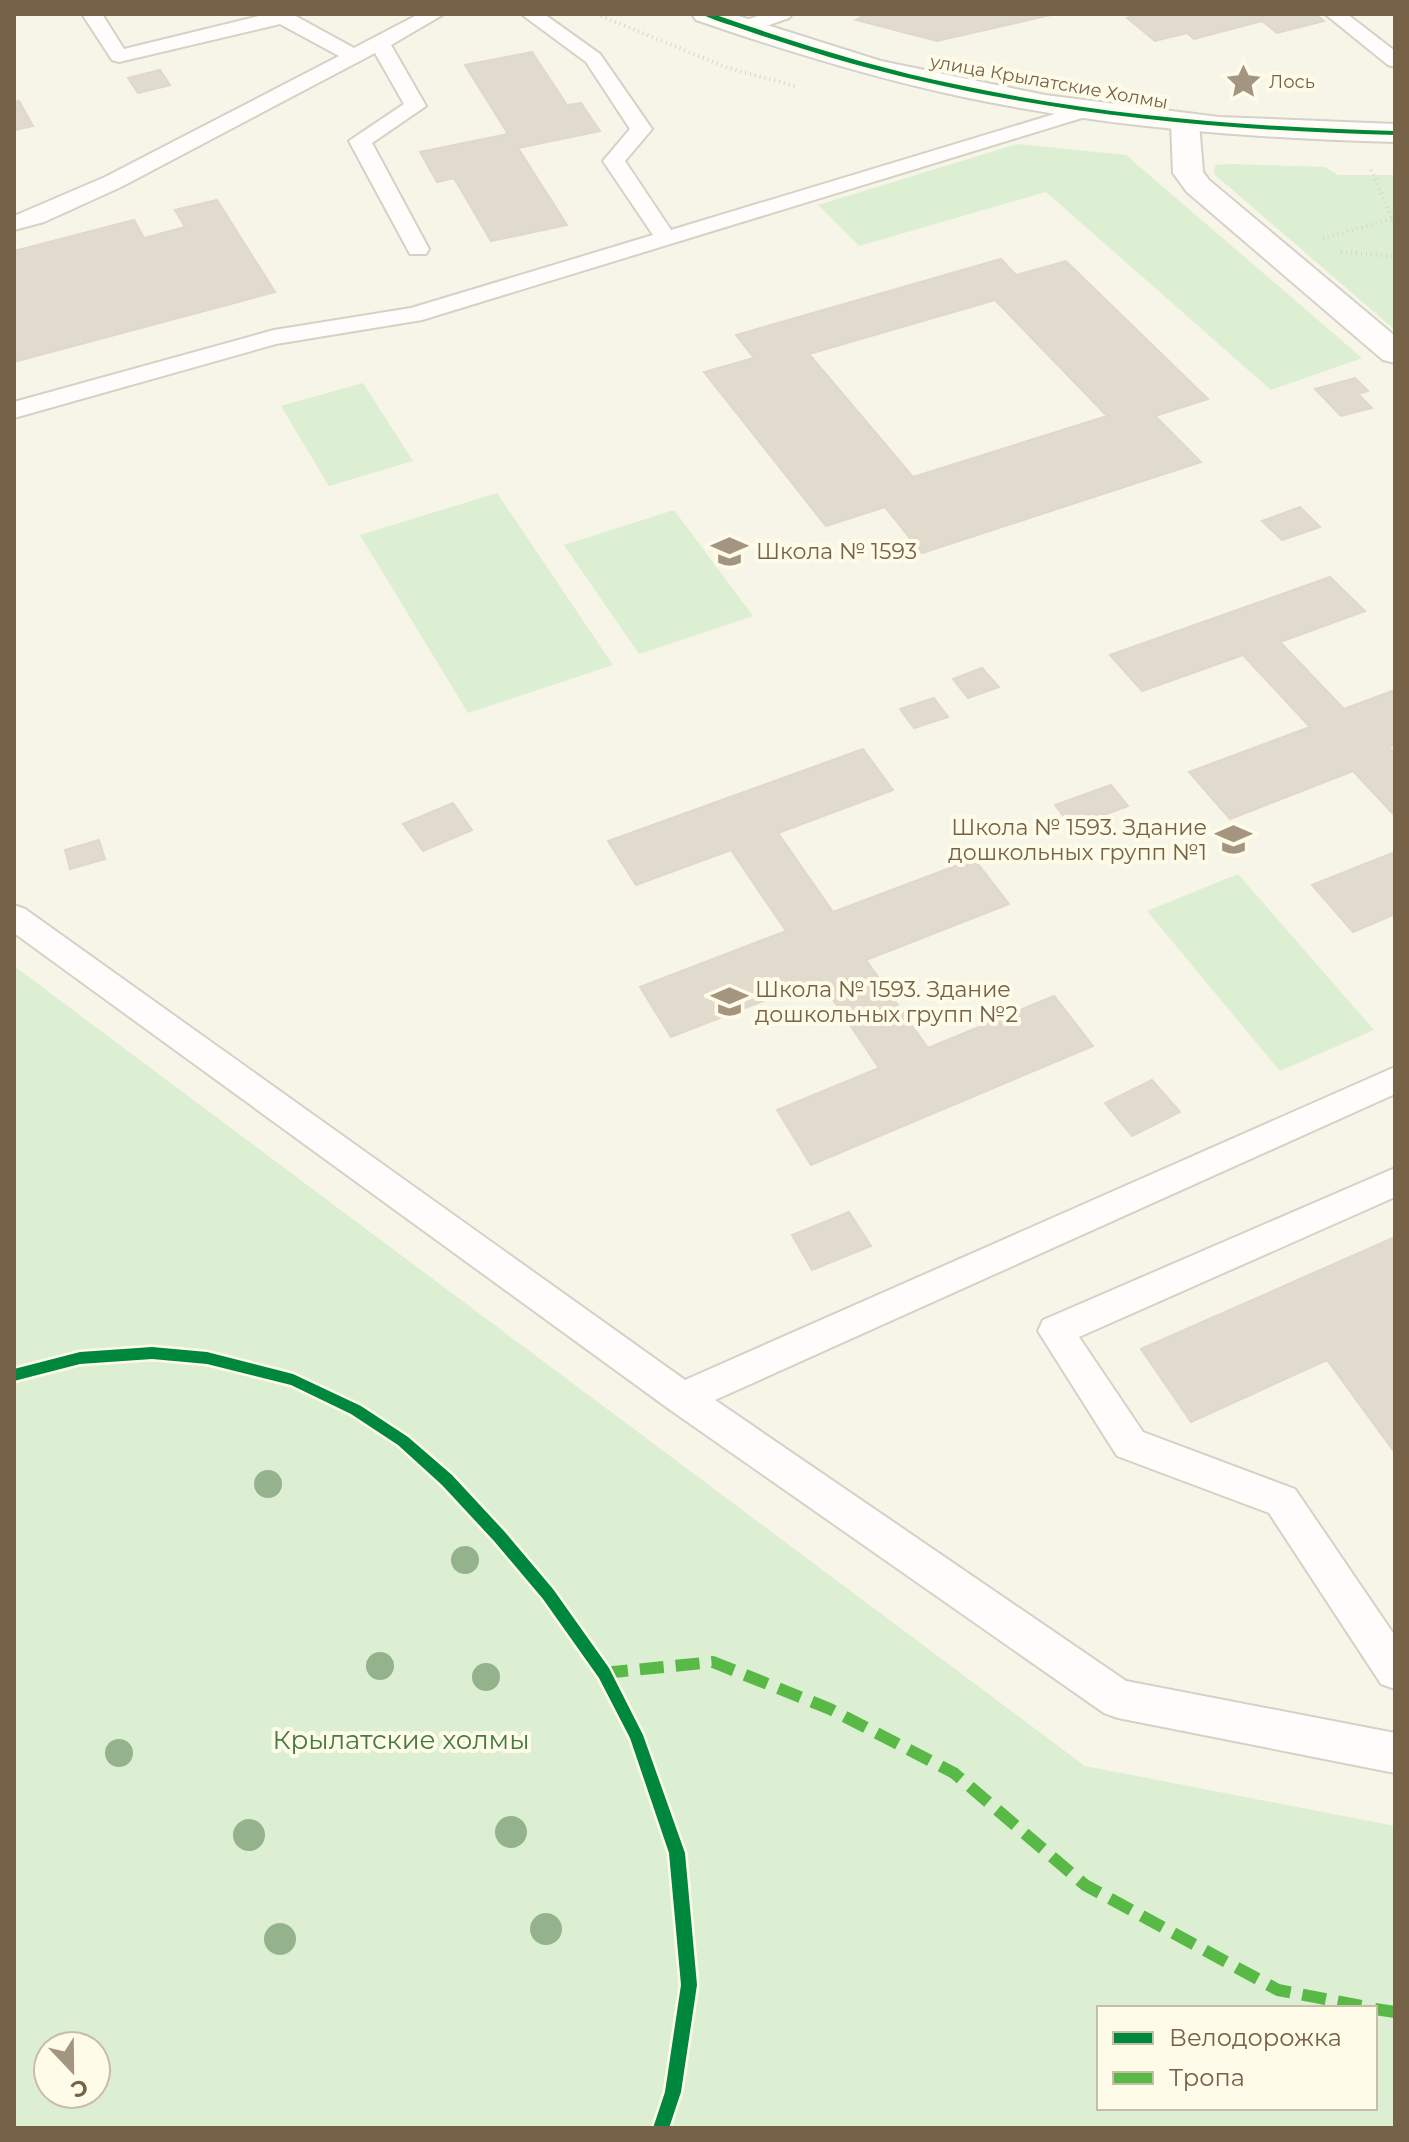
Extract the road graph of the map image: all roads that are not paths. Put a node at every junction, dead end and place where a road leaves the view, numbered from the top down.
1 (92, 14) edge
2 (434, 14) edge
3 (531, 14) edge
4 (706, 14) edge
5 (782, 14) edge
6 (1335, 14) edge
7 (280, 16) edge
8 (743, 28) junction
9 (379, 42) junction
10 (354, 56) junction
11 (1395, 61) edge
12 (1088, 110) junction
13 (1185, 123) junction
14 (1395, 133) edge
15 (14, 223) edge
16 (666, 238) junction
17 (418, 249) dead end
18 (1395, 353) edge
19 (14, 410) edge
20 (14, 917) edge
21 (1395, 1080) edge
22 (1395, 1182) edge
23 (682, 1398) junction
24 (1395, 1670) edge
25 (1395, 1753) edge

1 - 7 lane
2 - 9 lane
3 - 16 lane
4 - 8 street, улица Крылатские Холмы
5 - 8 lane
6 - 11 lane
7 - 10 lane
8 - 12 street, улица Крылатские Холмы
9 - 10 lane
9 - 17 lane
10 - 15 lane
12 - 13 street, улица Крылатские Холмы
12 - 16 lane
13 - 14 street, улица Крылатские Холмы
13 - 18 street
16 - 19 lane
20 - 23 lane
21 - 23 lane
22 - 24 lane
23 - 25 lane

